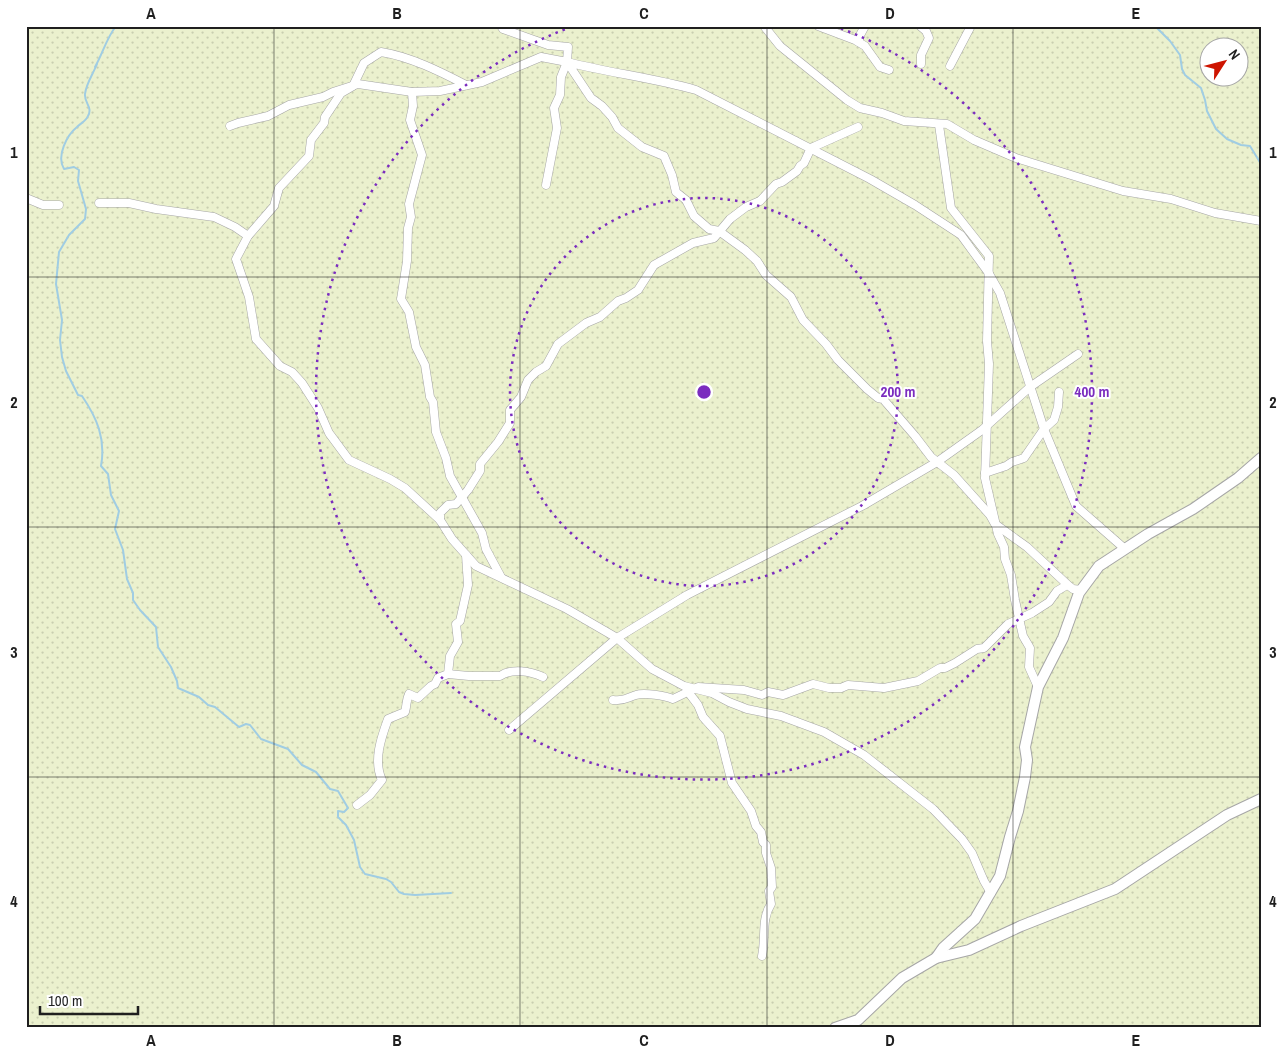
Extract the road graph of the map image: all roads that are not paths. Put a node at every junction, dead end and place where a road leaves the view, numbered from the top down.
1 (501, 26) edge
2 (764, 26) edge
3 (818, 26) edge
4 (865, 26) edge
5 (920, 26) edge
6 (971, 26) edge
7 (859, 42) junction
8 (567, 62) junction
9 (921, 64) dead end
10 (950, 66) dead end
11 (889, 70) dead end
12 (466, 85) junction
13 (353, 86) junction
14 (412, 92) junction
15 (938, 124) junction
16 (230, 126) dead end
17 (858, 127) dead end
18 (811, 148) junction
19 (546, 185) dead end
20 (26, 198) edge
21 (99, 203) dead end
22 (58, 205) dead end
23 (1261, 221) edge
24 (719, 231) junction
25 (248, 236) junction
26 (988, 272) junction
27 (1078, 354) dead end
28 (1030, 387) junction
29 (1059, 392) dead end
30 (987, 426) junction
31 (1044, 429) junction
32 (1261, 458) edge
33 (937, 462) junction
34 (985, 473) junction
35 (462, 496) junction
36 (440, 520) junction
37 (996, 524) junction
38 (1125, 549) junction
39 (466, 555) junction
40 (502, 579) junction
41 (1067, 585) junction
42 (1081, 590) junction
43 (1020, 618) junction
44 (617, 638) junction
45 (448, 674) junction
46 (542, 676) dead end
47 (1038, 688) junction
48 (691, 691) junction
49 (613, 700) dead end
50 (509, 730) dead end
51 (1261, 799) edge
52 (357, 806) dead end
53 (991, 893) junction
54 (762, 956) dead end
55 (936, 958) junction
56 (857, 1024) edge
57 (835, 1028) edge

1 - 8 street
2 - 15 street
3 - 7 street
4 - 7 street
5 - 9 street
6 - 10 street
7 - 11 street
8 - 12 street
8 - 18 street
8 - 19 street
8 - 24 street
12 - 13 street
12 - 14 street
13 - 14 street
13 - 16 street
13 - 25 street
14 - 35 street
15 - 23 street
15 - 26 street
17 - 18 street
18 - 24 street
18 - 26 street
20 - 22 street
21 - 25 street
24 - 33 street
24 - 35 street
25 - 36 street
26 - 28 street
26 - 30 street
27 - 28 street
28 - 30 street
28 - 31 street
29 - 31 street
30 - 33 street
30 - 34 street
31 - 34 street
31 - 38 street
32 - 38 street
33 - 37 street
33 - 44 street
34 - 37 street
35 - 36 street
35 - 40 street
36 - 39 street
37 - 41 street
37 - 43 street
38 - 42 street
39 - 40 street
39 - 45 street
40 - 44 street
41 - 42 street
41 - 43 street
42 - 47 street
43 - 47 street
43 - 48 street
44 - 48 street
44 - 50 street
45 - 46 street
45 - 52 street
47 - 53 street
48 - 49 street
48 - 53 street
48 - 54 street
51 - 55 street
53 - 55 street
55 - 56 street
56 - 57 street

